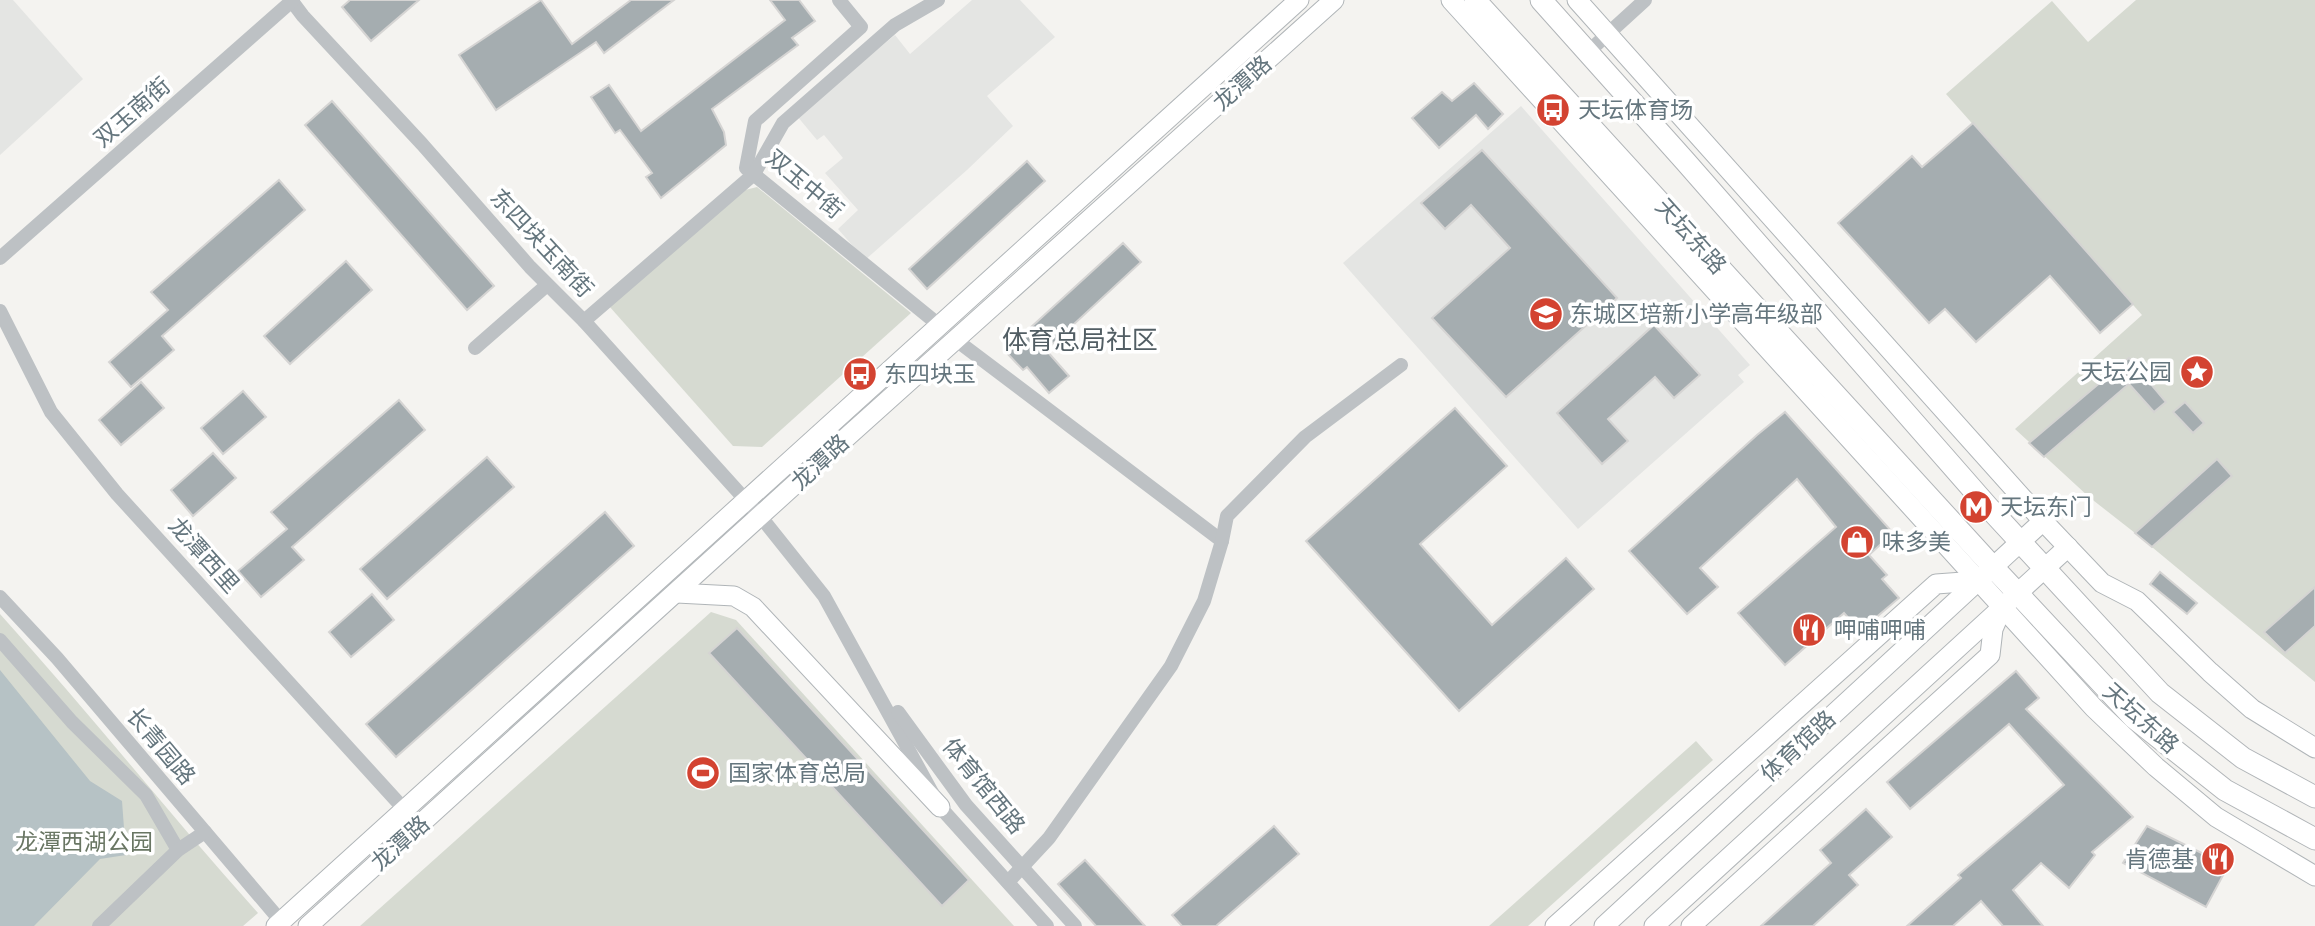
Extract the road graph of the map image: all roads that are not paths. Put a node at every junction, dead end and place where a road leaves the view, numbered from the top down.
1 (292, 0) edge
2 (839, 0) edge
3 (938, 0) edge
4 (1299, 0) edge
5 (1334, 0) edge
6 (1451, 0) edge
7 (1475, 0) edge
8 (1541, 0) edge
9 (1577, 0) edge
10 (1645, 0) edge
11 (1607, 34) junction
12 (1588, 52) junction
13 (754, 174) junction
14 (0, 258) edge
15 (547, 285) junction
16 (0, 310) edge
17 (584, 321) junction
18 (939, 325) junction
19 (956, 340) junction
20 (475, 348) dead end
21 (1401, 365) dead end
22 (747, 499) junction
23 (761, 517) junction
24 (2043, 521) junction
25 (1222, 541) junction
26 (2020, 542) junction
27 (2068, 547) junction
28 (2045, 570) junction
29 (1984, 573) junction
30 (677, 593) junction
31 (2018, 594) junction
32 (0, 597) edge
33 (2002, 609) junction
34 (0, 640) edge
35 (866, 669) junction
36 (2315, 748) edge
37 (2315, 797) edge
38 (940, 807) junction
39 (404, 809) junction
40 (205, 832) junction
41 (2315, 839) edge
42 (178, 850) junction
43 (1022, 869) junction
44 (2315, 876) edge
45 (1007, 882) junction
46 (280, 925) edge
47 (99, 926) edge
48 (308, 926) edge
49 (1047, 926) edge
50 (1075, 926) edge
51 (1555, 926) edge
52 (1604, 926) edge
53 (1654, 926) edge
54 (1691, 926) edge

1 - 14 street, 双玉南街
1 - 15 street, 东四块玉南街
2 - 13 street, 双玉中街
3 - 13 street
4 - 18 street, 龙潭路
5 - 19 street, 龙潭路
6 - 29 street, 天坛东路
7 - 29 main road, 天坛东路
8 - 12 main road, 天坛东路
9 - 11 street
10 - 11 street
11 - 12 street
11 - 24 street
12 - 26 main road, 天坛东路
13 - 17 street
13 - 18 street, 双玉中街
15 - 17 street, 东四块玉南街
15 - 20 street
16 - 39 street, 龙潭西里
17 - 22 street, 东四块玉南街
18 - 22 street, 龙潭路
19 - 23 street, 龙潭路
19 - 25 street
21 - 25 street
22 - 23 street, 东四块玉南街
22 - 39 street, 龙潭路
23 - 30 street, 龙潭路
23 - 35 street, 体育馆西路
24 - 26 street
24 - 27 street
25 - 43 street
26 - 28 main road, 天坛东路
26 - 29 street
27 - 28 street, 体育馆路
27 - 36 street
28 - 31 street, 体育馆路
28 - 37 main road, 天坛东路
29 - 31 main road, 天坛东路
29 - 33 street, 天坛东路
29 - 51 street
29 - 52 street, 体育馆路
30 - 38 street
30 - 48 street, 龙潭路
31 - 33 street, 体育馆路
31 - 41 main road, 天坛东路
32 - 40 street, 长青园路
33 - 44 street, 天坛东路
33 - 53 street, 体育馆路
33 - 54 street
34 - 42 street
35 - 38 street, 体育馆西路
35 - 43 street, 体育馆西路
38 - 45 street, 体育馆西路
39 - 46 street, 龙潭路
40 - 42 street
40 - 46 street, 长青园路
42 - 47 street
43 - 45 street
43 - 50 street, 体育馆西路
45 - 49 street, 体育馆西路

